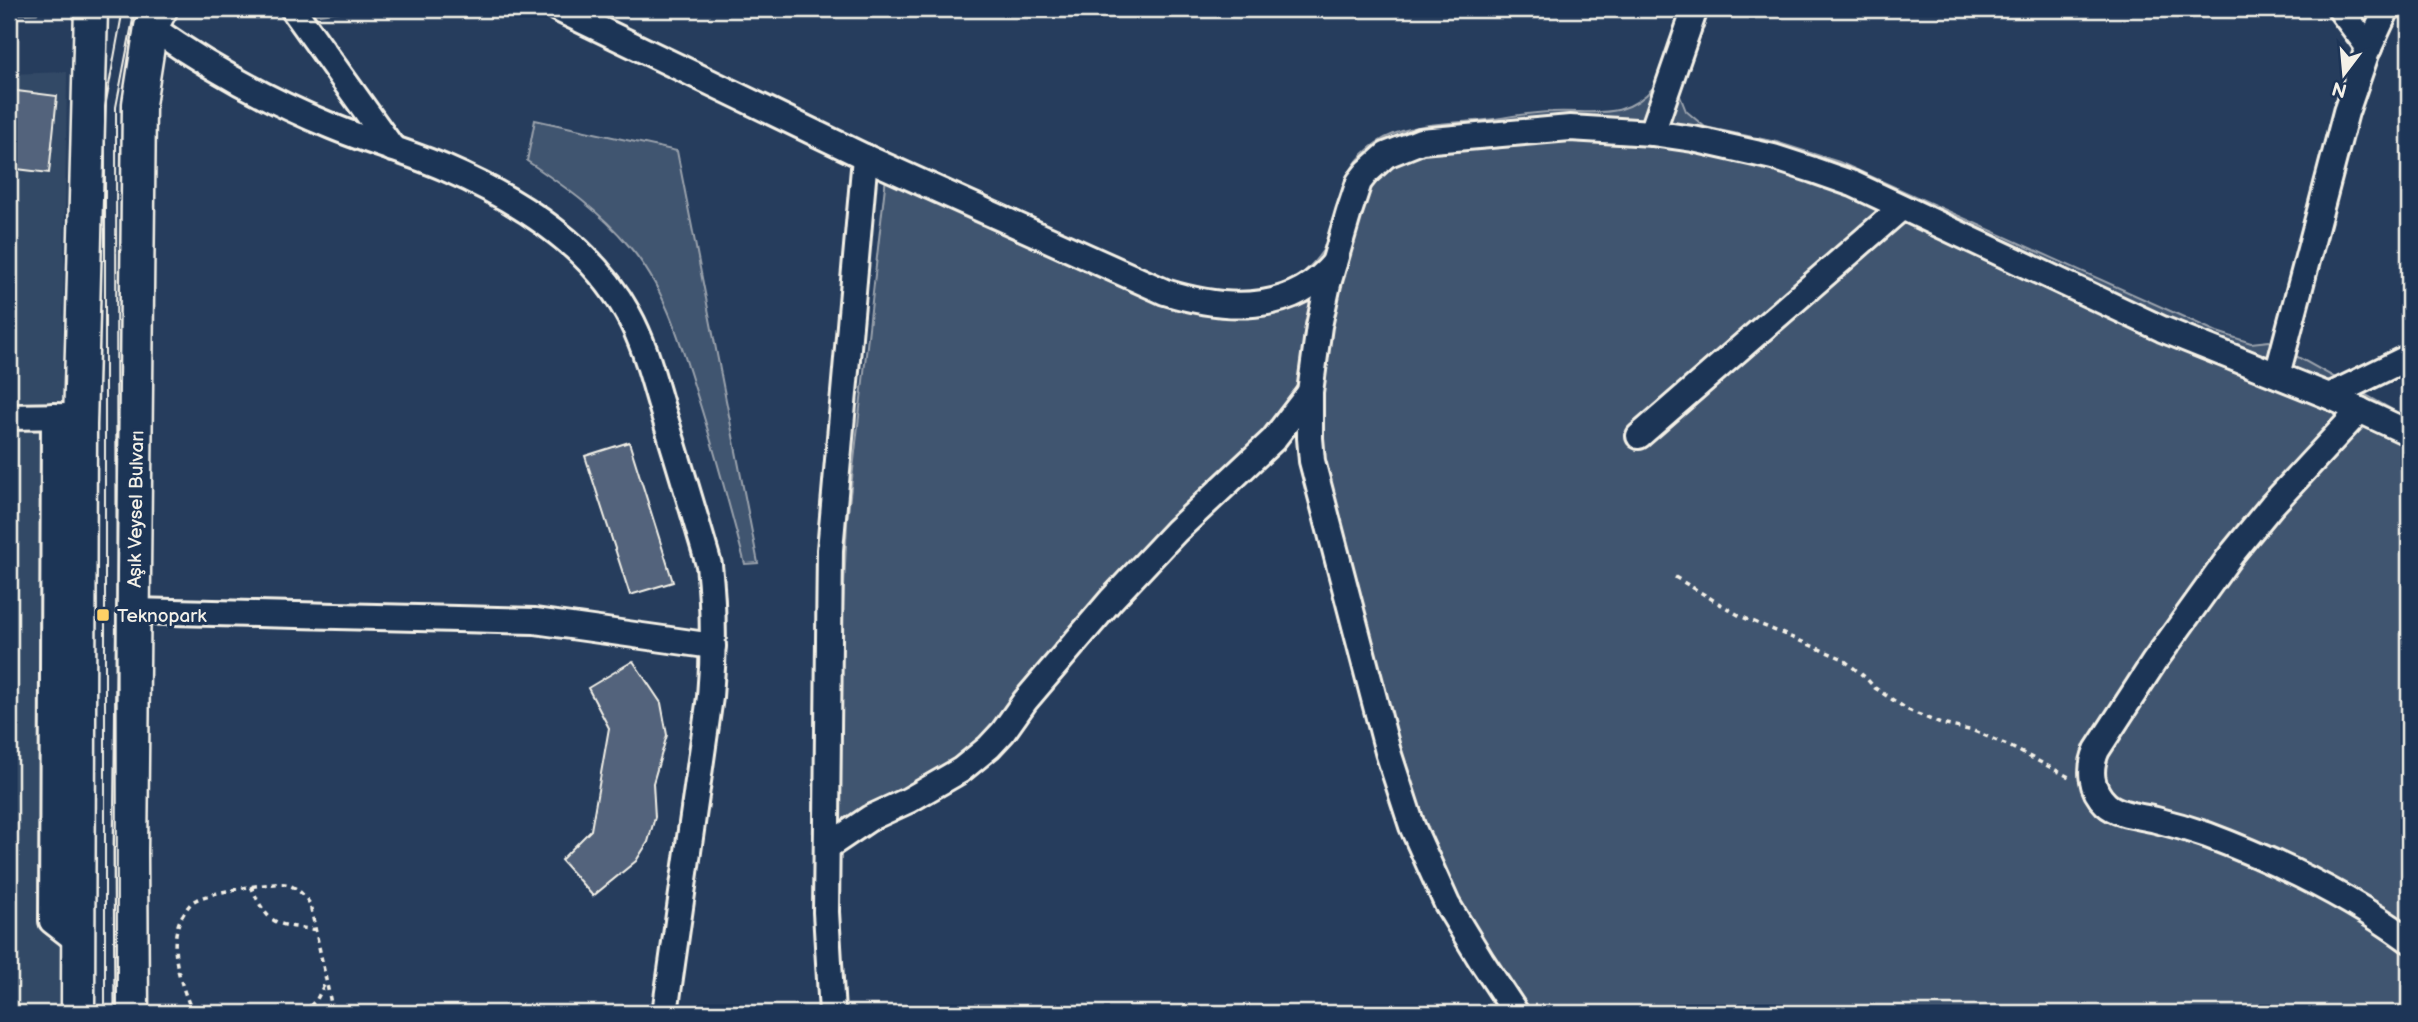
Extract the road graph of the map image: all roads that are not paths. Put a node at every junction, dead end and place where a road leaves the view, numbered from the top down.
1 (293, 9) edge
2 (558, 9) edge
3 (1695, 9) edge
4 (2340, 9) edge
5 (2387, 9) edge
6 (90, 10) edge
7 (156, 18) edge
8 (2369, 48) junction
9 (1652, 134) junction
10 (393, 149) junction
11 (865, 157) junction
12 (1901, 208) junction
13 (1334, 262) junction
14 (2409, 357) edge
15 (2277, 375) junction
16 (1310, 392) junction
17 (2329, 396) junction
18 (2360, 410) junction
19 (9, 416) edge
20 (67, 416) junction
21 (2409, 433) edge
22 (1639, 436) dead end
23 (133, 611) junction
24 (713, 646) junction
25 (827, 847) junction
26 (2409, 940) edge
27 (78, 1013) edge
28 (132, 1013) edge
29 (665, 1013) edge
30 (832, 1013) edge
31 (1516, 1013) edge

1 - 10 street
2 - 11 street
3 - 9 street
4 - 8 street
5 - 8 street
6 - 20 main road
7 - 10 street
7 - 23 main road, Aşık Veysel Bulvarı
8 - 15 street
9 - 12 street
9 - 13 street
10 - 24 street
11 - 13 street
11 - 25 street
12 - 15 street
12 - 22 street
13 - 16 street
14 - 17 street
15 - 17 street
16 - 25 street
16 - 31 street
17 - 18 street
18 - 21 street
18 - 26 street
19 - 20 street
20 - 27 main road
23 - 24 street
23 - 28 main road, Aşık Veysel Bulvarı
24 - 29 street
25 - 30 street

